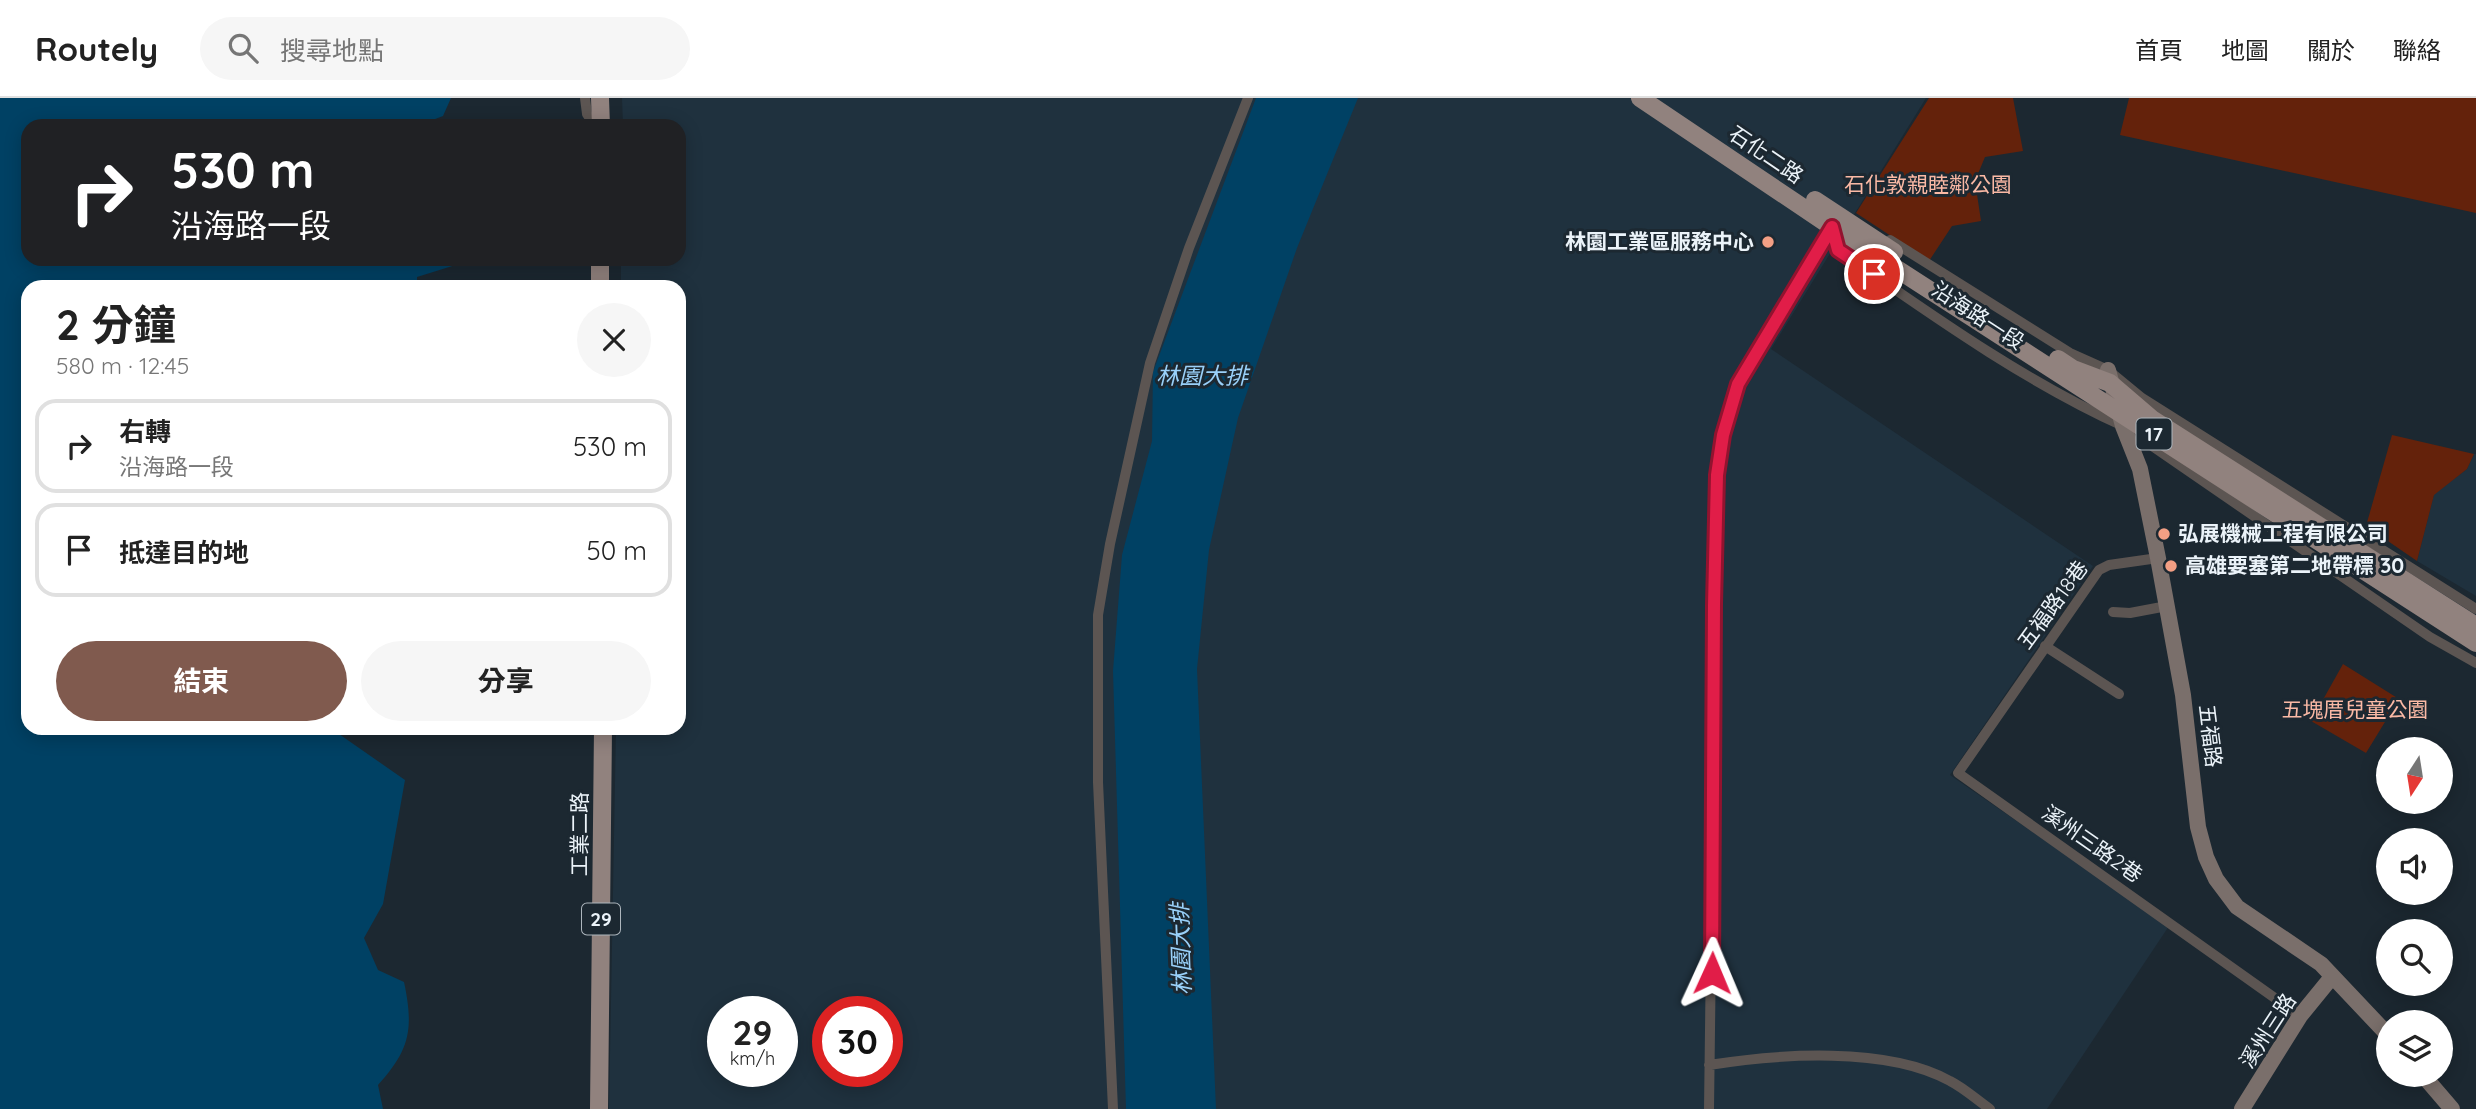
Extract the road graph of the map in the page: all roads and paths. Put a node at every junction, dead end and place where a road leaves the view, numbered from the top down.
1 (585, 98) edge
2 (600, 98) edge
3 (1248, 98) edge
4 (1640, 98) edge
5 (1660, 98) edge
6 (590, 119) edge
7 (601, 119) edge
8 (1835, 221) junction
9 (2109, 376) junction
10 (2121, 419) junction
11 (2158, 558) junction
12 (2167, 606) junction
13 (2476, 609) edge
14 (2113, 612) dead end
15 (2476, 626) edge
16 (2476, 643) edge
17 (2045, 646) junction
18 (2476, 663) edge
19 (2026, 675) joint
20 (2119, 694) dead end
21 (603, 735) edge
22 (2331, 978) junction
23 (2300, 1016) junction
24 (2376, 1023) edge
25 (1709, 1065) junction
26 (2433, 1087) edge
27 (599, 1109) edge
28 (1113, 1109) edge
29 (1709, 1109) edge
30 (1990, 1109) edge
31 (2242, 1109) edge
32 (2452, 1109) edge

1 - 6 street
2 - 7 main road
3 - 28 street
4 - 8 main road, 石化二路 / 17
5 - 8 main road, 石化二路 / 17
8 - 9 main road, 沿海路一段 / 17
8 - 10 main road, 沿海路一段 / 17
8 - 25 street
9 - 10 street, 五福路
9 - 13 street, 沿海路一段
9 - 15 main road, 沿海路一段 / 17
10 - 11 street, 五福路
10 - 16 main road, 沿海路一段 / 17
10 - 18 street, 沿海路一段
11 - 12 street, 五福路
11 - 17 street, 五福路18巷
12 - 14 street
12 - 22 street, 五福路
17 - 19 street, 五福路18巷
17 - 20 street
19 - 23 street, 溪州三路2巷
21 - 27 main road, 工業二路 / 29
22 - 23 street, 溪州三路
22 - 24 street, 五福路
23 - 31 street, 溪州三路
25 - 29 street
25 - 30 street
26 - 32 street

